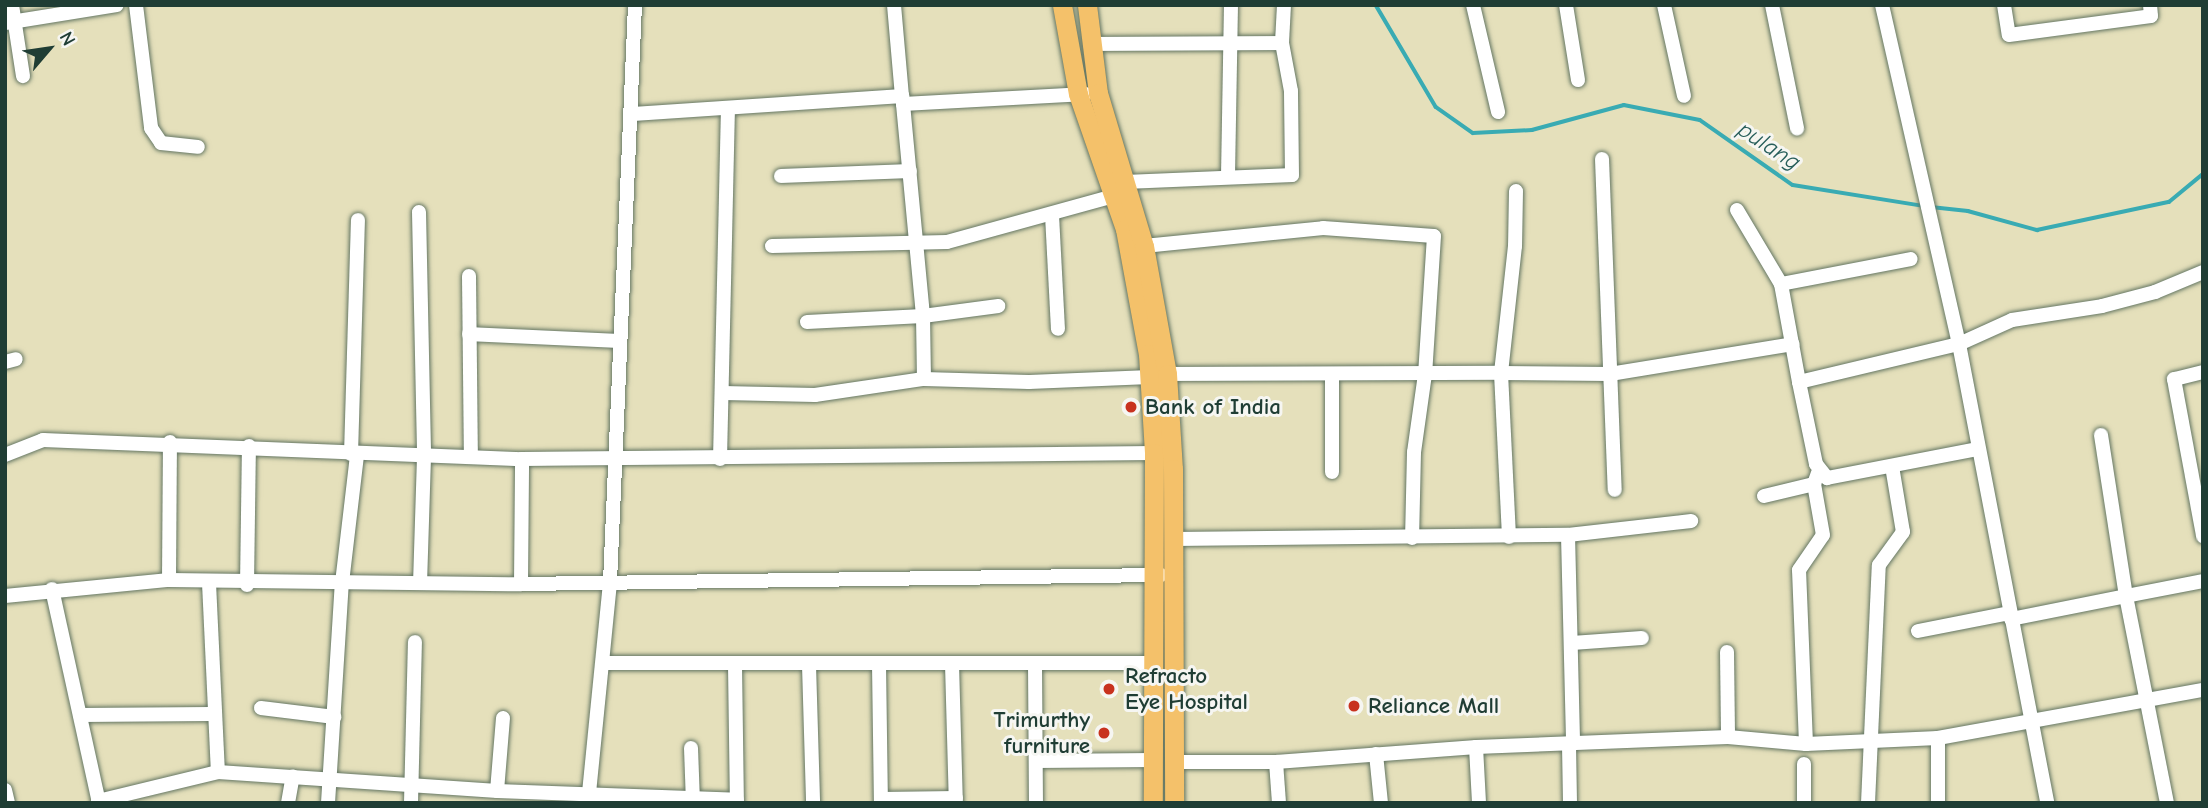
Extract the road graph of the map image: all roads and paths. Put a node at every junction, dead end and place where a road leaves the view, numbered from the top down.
1 (12, 5) edge
2 (117, 5) edge
3 (136, 5) edge
4 (635, 5) edge
5 (894, 5) edge
6 (1062, 5) edge
7 (1087, 5) edge
8 (1231, 5) edge
9 (1284, 5) edge
10 (1473, 5) edge
11 (1566, 5) edge
12 (1664, 5) edge
13 (1772, 5) edge
14 (1882, 5) edge
15 (2004, 5) edge
16 (2150, 5) edge
17 (9, 22) edge
18 (1282, 43) junction
19 (1090, 44) junction
20 (1230, 45) junction
21 (23, 76) dead end
22 (1578, 80) dead end
23 (1098, 93) junction
24 (1077, 94) junction
25 (1684, 96) dead end
26 (902, 100) junction
27 (728, 111) junction
28 (1498, 112) dead end
29 (633, 114) junction
30 (1797, 128) dead end
31 (198, 147) dead end
32 (1602, 159) dead end
33 (910, 171) junction
34 (781, 176) dead end
35 (1228, 176) junction
36 (1120, 189) junction
37 (1516, 191) dead end
38 (1737, 209) dead end
39 (419, 212) dead end
40 (1052, 215) junction
41 (358, 220) dead end
42 (915, 244) junction
43 (772, 246) dead end
44 (1144, 246) junction
45 (1911, 259) dead end
46 (2203, 272) edge
47 (469, 276) dead end
48 (1781, 284) junction
49 (999, 306) dead end
50 (923, 316) junction
51 (807, 322) dead end
52 (1058, 329) dead end
53 (470, 334) junction
54 (1957, 338) junction
55 (618, 341) junction
56 (1793, 344) junction
57 (2203, 372) edge
58 (1501, 373) junction
59 (1332, 374) junction
60 (1425, 374) junction
61 (1610, 374) junction
62 (1158, 375) junction
63 (923, 379) junction
64 (1799, 382) junction
65 (723, 393) junction
66 (2101, 435) dead end
67 (170, 442) junction
68 (249, 446) junction
69 (1978, 450) junction
70 (1154, 453) junction
71 (5, 455) edge
72 (354, 455) junction
73 (471, 456) junction
74 (424, 457) junction
75 (617, 457) junction
76 (522, 459) junction
77 (720, 460) junction
78 (1892, 466) junction
79 (1332, 472) dead end
80 (1816, 478) junction
81 (1615, 490) dead end
82 (1764, 496) dead end
83 (1691, 521) dead end
84 (1568, 535) junction
85 (2203, 536) edge
86 (1509, 537) junction
87 (1412, 538) junction
88 (1174, 539) junction
89 (1151, 574) junction
90 (1174, 575) junction
91 (169, 580) junction
92 (2203, 581) edge
93 (610, 582) junction
94 (209, 583) junction
95 (342, 583) junction
96 (420, 583) junction
97 (521, 584) junction
98 (247, 585) junction
99 (52, 589) junction
100 (5, 596) edge
101 (2126, 596) junction
102 (2010, 616) junction
103 (1918, 631) dead end
104 (1642, 638) dead end
105 (415, 642) dead end
106 (1572, 643) junction
107 (1727, 652) dead end
108 (604, 663) junction
109 (1155, 663) junction
110 (879, 664) junction
111 (952, 664) junction
112 (1035, 664) junction
113 (735, 665) junction
114 (809, 665) junction
115 (2203, 691) edge
116 (2147, 700) junction
117 (261, 708) dead end
118 (212, 714) junction
119 (80, 715) junction
120 (334, 717) junction
121 (503, 718) dead end
122 (2030, 721) junction
123 (1728, 737) junction
124 (1870, 738) junction
125 (1938, 738) junction
126 (1571, 744) junction
127 (1806, 744) junction
128 (1476, 747) junction
129 (691, 748) dead end
130 (1376, 754) junction
131 (1154, 760) junction
132 (1036, 761) junction
133 (1174, 762) junction
134 (1276, 762) junction
135 (1804, 764) dead end
136 (218, 772) junction
137 (293, 776) junction
138 (327, 779) junction
139 (412, 785) junction
140 (5, 790) edge
141 (496, 791) junction
142 (590, 797) edge
143 (693, 800) edge
144 (956, 800) edge
145 (881, 801) edge
146 (99, 802) edge
147 (737, 802) edge
148 (8, 803) edge
149 (288, 803) edge
150 (328, 803) edge
151 (411, 803) edge
152 (814, 803) edge
153 (1036, 803) edge
154 (1153, 803) edge
155 (1174, 803) edge
156 (1279, 803) edge
157 (1381, 803) edge
158 (1479, 803) edge
159 (1570, 803) edge
160 (1804, 803) edge
161 (1868, 803) edge
162 (1938, 803) edge
163 (2047, 803) edge
164 (2167, 803) edge

1 - 17 street
2 - 17 street
3 - 31 street
4 - 29 street
5 - 26 street
6 - 24 main road
7 - 19 main road
8 - 20 street
9 - 18 street
10 - 28 street
11 - 22 street
12 - 25 street
13 - 30 street
14 - 54 street
15 - 16 street
17 - 21 street
18 - 20 street
18 - 35 street
19 - 20 street
19 - 23 main road
20 - 35 street
23 - 24 street
23 - 36 main road
24 - 26 street
24 - 36 main road
26 - 27 street
26 - 33 street
27 - 29 street
27 - 65 street
29 - 55 street
32 - 61 street
33 - 34 street
33 - 42 street
35 - 36 street
36 - 40 street
36 - 44 main road
36 - 62 main road
37 - 58 street
38 - 48 street
39 - 74 street
40 - 42 street
40 - 52 street
41 - 72 street
42 - 43 street
42 - 50 street
44 - 60 street
44 - 62 main road
45 - 48 street
46 - 54 street
47 - 53 street
48 - 56 street
49 - 50 street
50 - 51 street
50 - 63 street
53 - 55 street
53 - 73 street
54 - 64 street
54 - 69 street
55 - 75 street
56 - 61 street
56 - 64 street
57 - 85 street
58 - 60 street
58 - 61 street
58 - 86 street
59 - 60 street
59 - 62 street
59 - 79 street
60 - 87 street
61 - 81 street
62 - 63 street
62 - 70 main road
62 - 88 main road
63 - 65 street
64 - 80 street
65 - 77 street
66 - 101 street
67 - 68 street
67 - 71 street
67 - 91 street
68 - 72 street
68 - 98 street
69 - 78 street
69 - 102 street
70 - 77 street
70 - 89 main road
72 - 74 street
72 - 95 street
73 - 74 street
73 - 76 street
74 - 96 street
75 - 76 street
75 - 77 street
75 - 93 street
76 - 97 street
78 - 80 street
78 - 124 street
80 - 82 street
80 - 127 street
83 - 84 street
84 - 86 street
84 - 106 street
86 - 87 street
87 - 88 street
88 - 90 main road
89 - 90 street
89 - 93 street
89 - 109 main road
90 - 133 main road
91 - 94 street
91 - 99 street
92 - 101 street
93 - 97 street
93 - 108 street
94 - 98 street
94 - 118 street
95 - 96 street
95 - 98 street
95 - 120 street
96 - 97 street
99 - 100 street
99 - 119 street
101 - 102 street
101 - 116 street
102 - 103 street
102 - 122 street
104 - 106 street
105 - 139 street
106 - 126 street
107 - 123 street
108 - 113 street
108 - 142 street
109 - 112 street
109 - 131 main road
110 - 111 street
110 - 114 street
110 - 145 street
111 - 112 street
111 - 144 street
112 - 132 street
113 - 114 street
113 - 147 street
114 - 152 street
115 - 116 street
116 - 122 street
116 - 164 street
117 - 120 street
118 - 119 street
118 - 136 street
119 - 146 street
120 - 138 street
121 - 141 street
122 - 125 street
122 - 163 street
123 - 126 street
123 - 127 street
124 - 125 street
124 - 127 street
124 - 161 street
125 - 162 street
126 - 128 street
126 - 159 street
128 - 130 street
128 - 158 street
129 - 143 street
130 - 134 street
130 - 157 street
131 - 132 street
131 - 154 main road
132 - 153 street
133 - 134 street
133 - 155 main road
134 - 156 street
135 - 160 street
136 - 137 street
136 - 146 street
137 - 138 street
137 - 149 street
138 - 139 street
138 - 150 street
139 - 141 street
139 - 151 street
140 - 148 street
141 - 142 street
142 - 143 street
143 - 147 street
144 - 145 street

